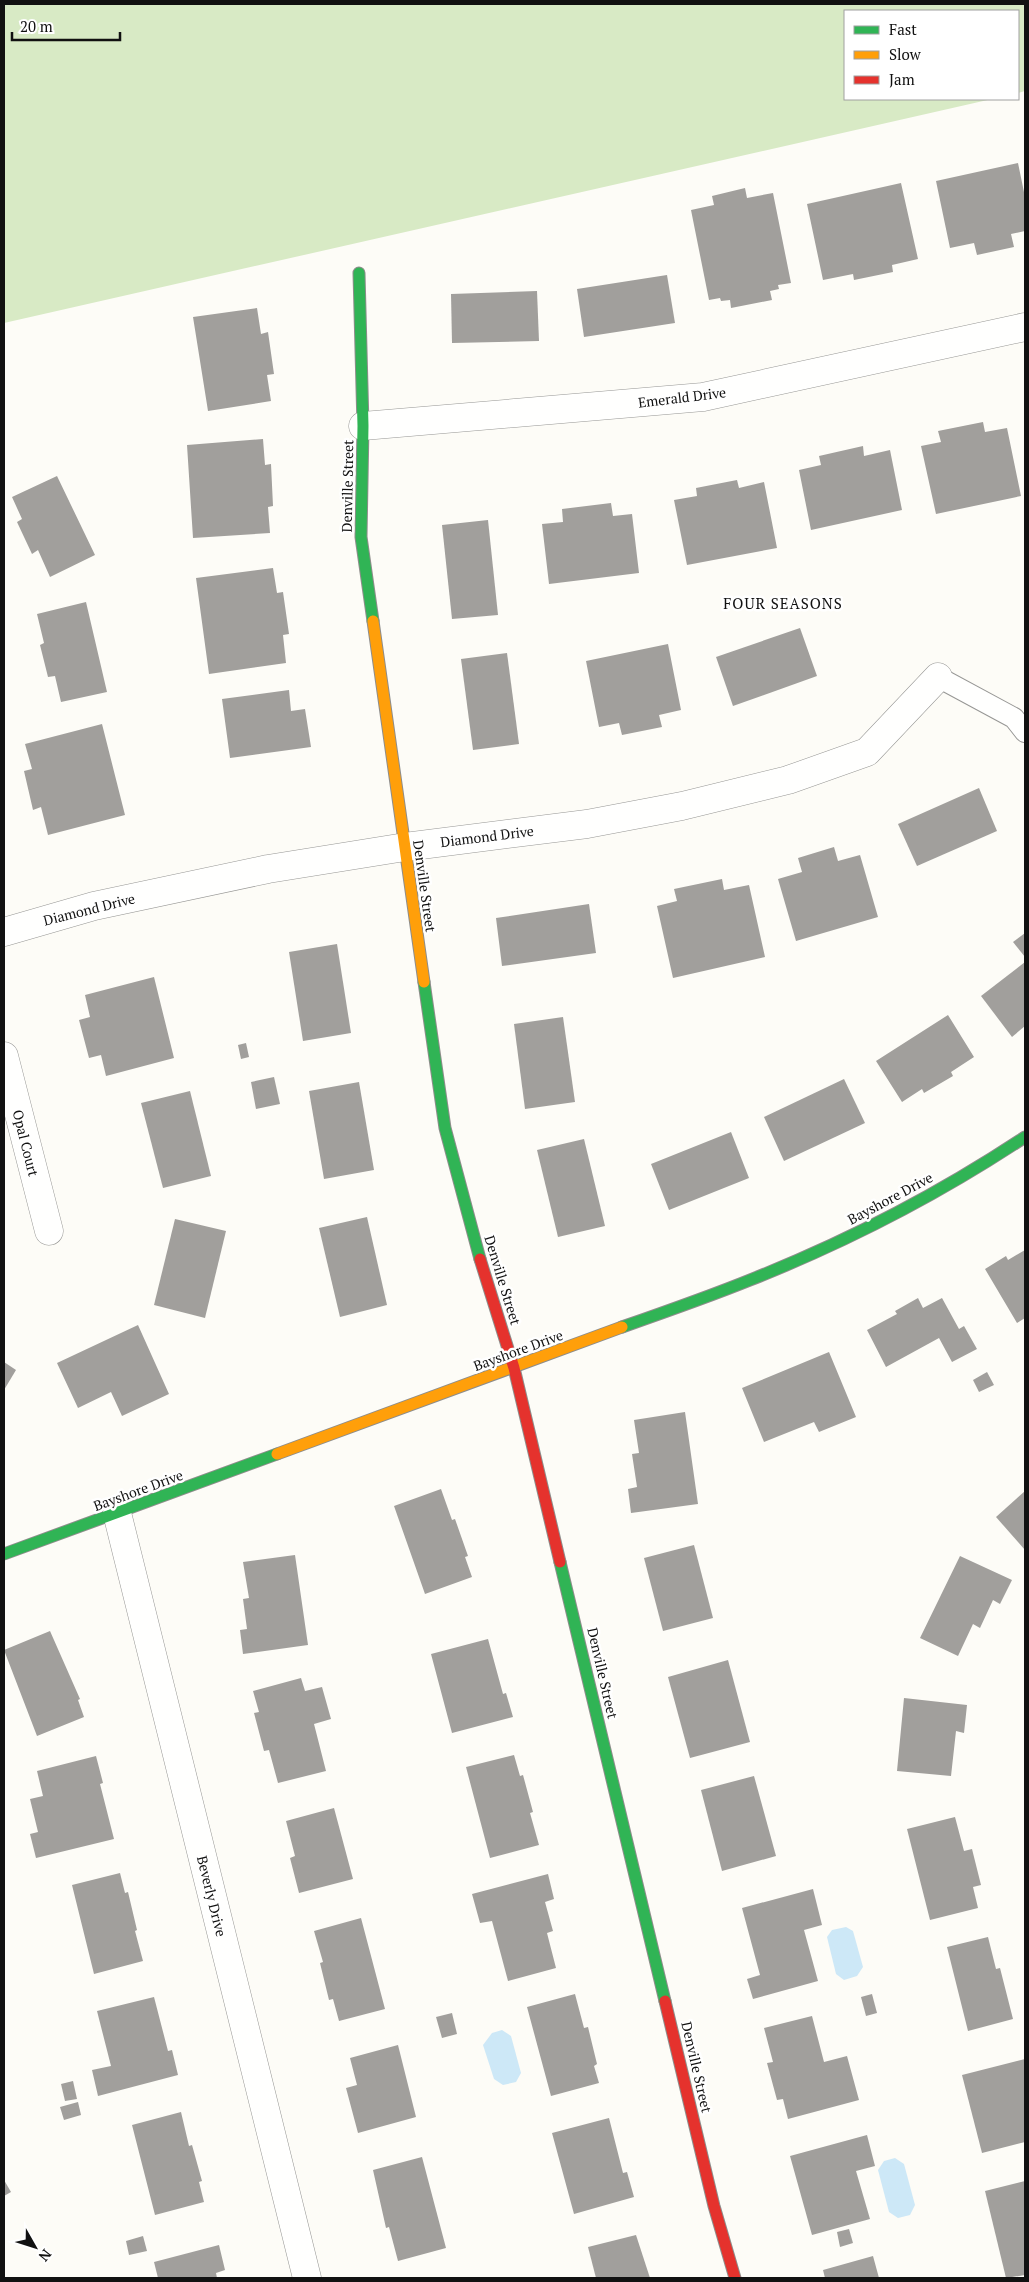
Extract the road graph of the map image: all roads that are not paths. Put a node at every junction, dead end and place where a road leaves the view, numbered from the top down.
1 (358, 273) dead end
2 (1025, 327) edge
3 (363, 426) junction
4 (938, 677) joint
5 (1025, 732) edge
6 (405, 847) junction
7 (4, 932) edge
8 (4, 1056) edge
9 (1025, 1137) edge
10 (49, 1231) dead end
11 (514, 1368) junction
12 (117, 1513) junction
13 (4, 1554) edge
14 (307, 2278) edge
15 (735, 2278) edge

1 - 3 street, Denville Street
2 - 3 street, Emerald Drive
3 - 6 street, Denville Street
4 - 5 lane
4 - 6 street, Diamond Drive
6 - 7 street, Diamond Drive
6 - 11 street, Denville Street
8 - 10 street, Opal Court
9 - 11 street, Bayshore Drive
11 - 12 street, Bayshore Drive
11 - 15 street, Denville Street
12 - 13 street, Bayshore Drive
12 - 14 street, Beverly Drive

